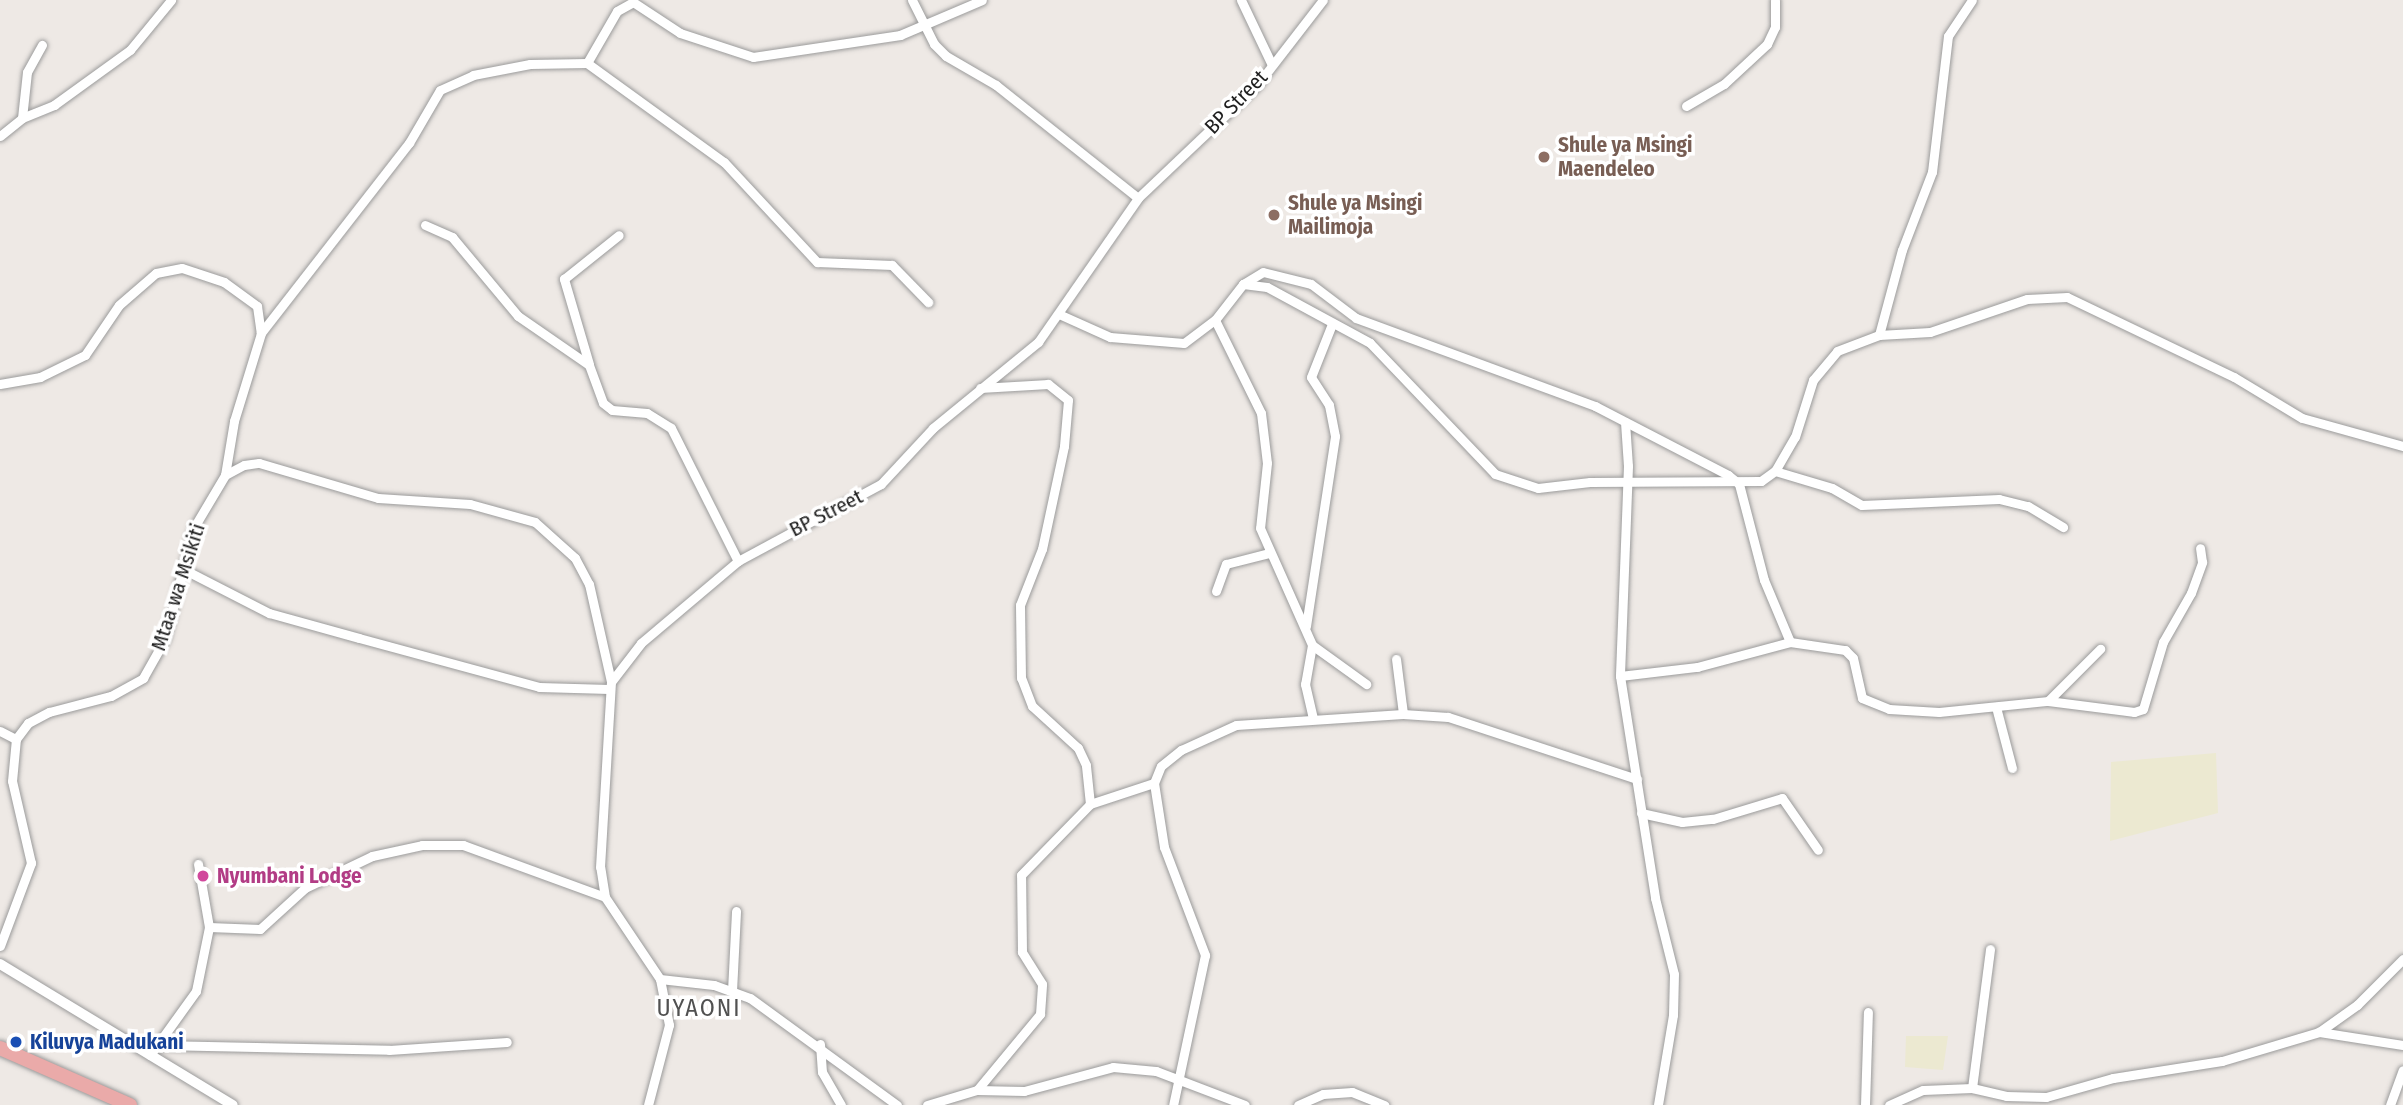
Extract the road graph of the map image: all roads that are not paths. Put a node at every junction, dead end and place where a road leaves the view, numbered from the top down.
1 (171, 0) edge
2 (912, 0) edge
3 (982, 0) edge
4 (1241, 0) edge
5 (1323, 0) edge
6 (1775, 0) edge
7 (1972, 0) edge
8 (640, 2) edge
9 (924, 26) junction
10 (42, 45) dead end
11 (587, 63) junction
12 (1272, 65) junction
13 (1686, 106) dead end
14 (22, 118) junction
15 (0, 136) edge
16 (1138, 198) junction
17 (425, 225) dead end
18 (619, 235) dead end
19 (1243, 284) junction
20 (929, 302) dead end
21 (1061, 315) junction
22 (1215, 320) junction
23 (1332, 324) junction
24 (261, 333) junction
25 (1879, 335) junction
26 (589, 365) junction
27 (0, 384) edge
28 (980, 388) junction
29 (1625, 422) junction
30 (2403, 446) edge
31 (1775, 471) junction
32 (225, 475) junction
33 (1628, 482) junction
34 (1739, 484) junction
35 (2063, 527) dead end
36 (2200, 548) dead end
37 (1269, 553) junction
38 (738, 561) junction
39 (183, 569) junction
40 (1216, 591) dead end
41 (1306, 628) junction
42 (1790, 642) junction
43 (1312, 645) junction
44 (2100, 649) dead end
45 (1396, 659) dead end
46 (1620, 676) junction
47 (1366, 684) dead end
48 (610, 685) junction
49 (2048, 701) junction
50 (1996, 707) junction
51 (1403, 714) junction
52 (1313, 718) junction
53 (0, 731) edge
54 (16, 739) junction
55 (2012, 768) dead end
56 (1637, 779) junction
57 (1154, 783) junction
58 (1090, 804) junction
59 (1642, 813) junction
60 (1818, 850) dead end
61 (198, 864) dead end
62 (605, 897) junction
63 (736, 911) dead end
64 (209, 928) junction
65 (0, 946) edge
66 (1990, 949) dead end
67 (2403, 959) edge
68 (0, 964) edge
69 (660, 979) junction
70 (732, 991) junction
71 (1868, 1012) dead end
72 (2319, 1032) junction
73 (507, 1042) dead end
74 (820, 1044) junction
75 (159, 1045) junction
76 (2403, 1045) edge
77 (0, 1048) edge
78 (150, 1055) junction
79 (2403, 1070) edge
80 (1179, 1079) junction
81 (1972, 1088) junction
82 (977, 1090) junction
83 (1241, 1104) edge
84 (130, 1105) edge
85 (233, 1105) edge
86 (648, 1105) edge
87 (841, 1105) edge
88 (897, 1105) edge
89 (927, 1105) edge
90 (1173, 1105) edge
91 (1298, 1105) edge
92 (1385, 1105) edge
93 (1658, 1105) edge
94 (1865, 1105) edge
95 (1889, 1105) edge
96 (2390, 1105) edge

1 - 14 street
2 - 9 street
3 - 9 street
4 - 12 street
5 - 12 street, BP Street
6 - 13 street
7 - 25 street
8 - 9 street
8 - 11 street
9 - 16 street
10 - 14 street
11 - 20 street
11 - 24 street
12 - 16 street, BP Street
14 - 15 street
16 - 21 street, BP Street
17 - 26 street
18 - 26 street
19 - 22 street
19 - 23 street
19 - 29 street
21 - 22 street
21 - 28 street, BP Street
22 - 37 street
23 - 33 street
23 - 41 street
24 - 27 street
24 - 32 street
25 - 30 street
25 - 31 street
26 - 38 street
28 - 38 street, BP Street
28 - 58 street
29 - 33 street
29 - 34 street
31 - 34 street
31 - 35 street
32 - 39 street, Mtaa wa Msikiti
32 - 48 street
33 - 34 street
33 - 46 street
34 - 42 street
36 - 49 street
37 - 40 street
37 - 41 street
38 - 48 street, BP Street
39 - 48 street
39 - 54 street, Mtaa wa Msikiti
41 - 43 street
42 - 46 street
42 - 50 street
43 - 47 street
43 - 52 street
44 - 49 street
45 - 51 street
46 - 56 street
48 - 62 street
49 - 50 street
50 - 55 street
51 - 52 street
51 - 56 street
52 - 57 street
53 - 54 street
54 - 65 street
56 - 59 street
57 - 58 street
57 - 80 street
58 - 82 street
59 - 60 street
59 - 93 street
61 - 64 street
62 - 64 street
62 - 69 street
63 - 70 street
64 - 75 street
66 - 81 street
67 - 72 street
68 - 78 street
69 - 70 street
69 - 86 street
70 - 74 street
71 - 94 street
72 - 76 street
72 - 81 street
73 - 75 street
74 - 87 street
74 - 88 street
75 - 78 street
77 - 84 highway
78 - 85 street
79 - 96 street
80 - 82 street
80 - 83 street
80 - 90 street
81 - 95 street
82 - 89 street
91 - 92 street

